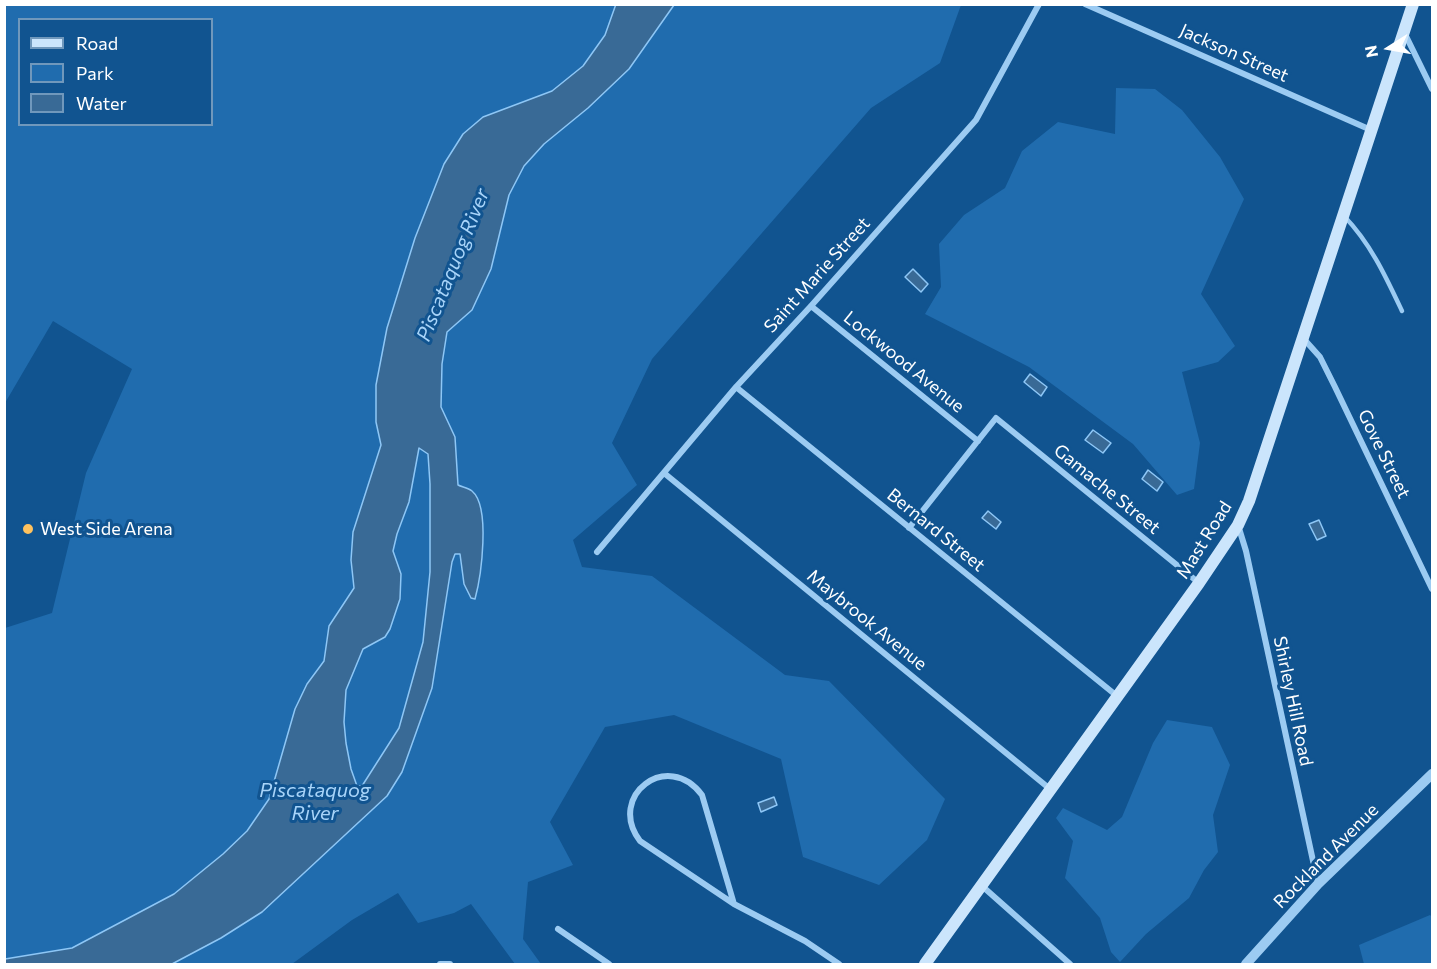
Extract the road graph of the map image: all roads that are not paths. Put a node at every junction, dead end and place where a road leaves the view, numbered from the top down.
1 (1039, 4) edge
2 (1085, 4) edge
3 (1413, 4) edge
4 (1404, 31) junction
5 (1432, 89) edge
6 (1371, 130) junction
7 (1344, 216) junction
8 (811, 306) junction
9 (1402, 311) dead end
10 (1302, 337) junction
11 (736, 387) junction
12 (978, 441) junction
13 (664, 473) junction
14 (1238, 525) junction
15 (909, 528) junction
16 (597, 552) dead end
17 (1199, 583) junction
18 (1432, 589) edge
19 (1117, 697) junction
20 (1432, 774) edge
21 (1050, 790) junction
22 (1318, 884) junction
23 (981, 886) junction
24 (734, 904) junction
25 (558, 929) dead end
26 (440, 964) edge
27 (445, 964) edge
28 (450, 964) edge
29 (609, 964) edge
30 (839, 964) edge
31 (925, 964) edge
32 (1070, 964) edge
33 (1246, 964) edge

1 - 8 street, Saint Marie Street
2 - 6 street, Jackson Street
3 - 4 main road, Mast Road
4 - 5 street
4 - 6 main road, Mast Road
6 - 7 main road, Mast Road
7 - 9 lane
7 - 10 main road, Mast Road
8 - 11 street, Saint Marie Street
8 - 12 street, Lockwood Avenue
10 - 14 main road, Mast Road
10 - 18 street, Gove Street
11 - 13 street, Saint Marie Street
11 - 15 street, Bernard Street
12 - 15 street
12 - 17 street, Gamache Street
13 - 16 street, Saint Marie Street
13 - 21 street, Maybrook Avenue
14 - 17 main road, Mast Road
14 - 22 street, Shirley Hill Road
15 - 19 street, Bernard Street
17 - 19 main road, Mast Road
19 - 21 main road, Mast Road
20 - 22 street, Rockland Avenue
21 - 23 main road, Mast Road
22 - 33 street, Rockland Avenue
23 - 31 main road, Mast Road
23 - 32 street
24 - 24 street
24 - 30 street
25 - 29 street
26 - 27 street
27 - 28 street

